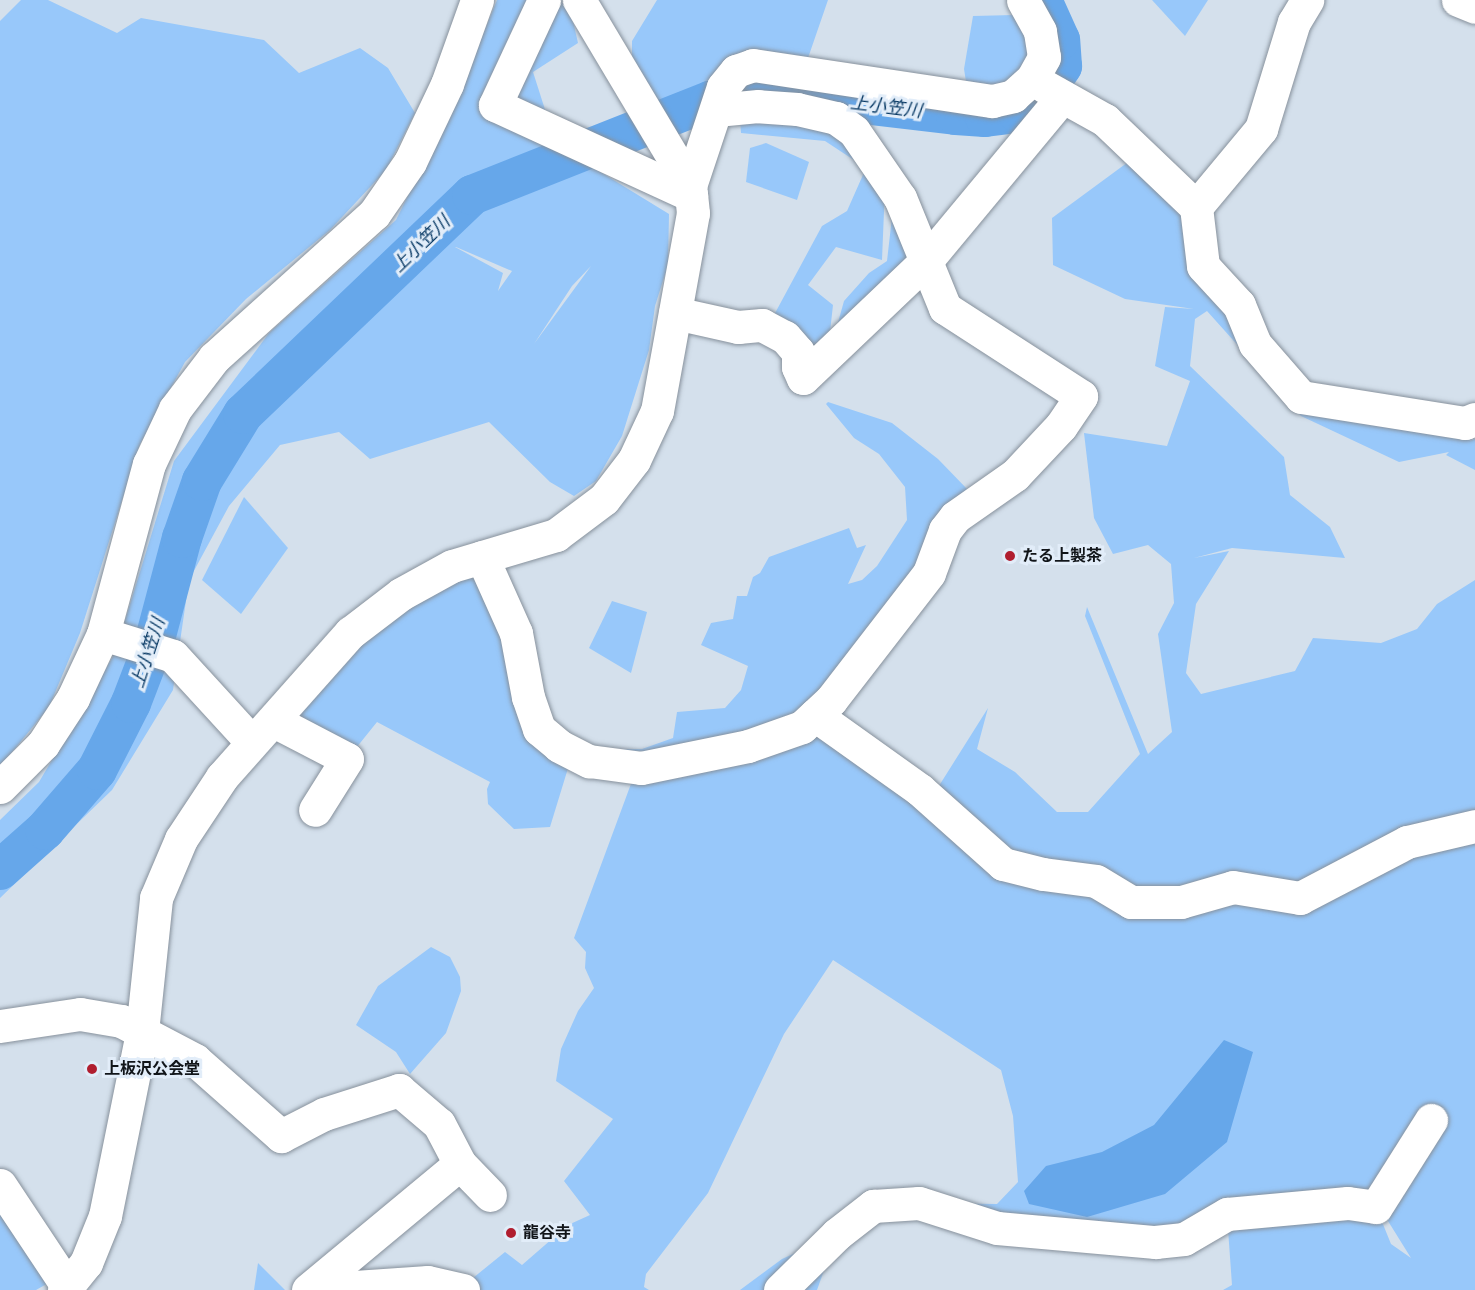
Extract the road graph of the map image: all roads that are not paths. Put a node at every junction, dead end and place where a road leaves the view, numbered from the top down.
1 (477, 0) edge
2 (544, 0) edge
3 (579, 0) edge
4 (1023, 0) edge
5 (1307, 0) edge
6 (1458, 0) edge
7 (1475, 7) edge
8 (1047, 88) junction
9 (717, 106) junction
10 (691, 190) junction
11 (1196, 207) junction
12 (926, 261) junction
13 (675, 314) junction
14 (1475, 419) edge
15 (482, 557) junction
16 (111, 636) junction
17 (534, 715) junction
18 (815, 715) junction
19 (263, 731) junction
20 (638, 744) dead end
21 (0, 787) edge
22 (315, 810) dead end
23 (1475, 826) edge
24 (0, 1026) edge
25 (142, 1032) junction
26 (1431, 1120) dead end
27 (460, 1164) junction
28 (0, 1185) edge
29 (490, 1195) dead end
30 (66, 1288) edge
31 (310, 1290) edge
32 (464, 1290) edge
33 (780, 1290) edge

1 - 16 street
2 - 10 street
3 - 10 street
4 - 8 street
5 - 11 street
6 - 7 street
8 - 9 street
8 - 11 street
8 - 12 street
9 - 10 street
9 - 12 street
10 - 13 street
11 - 14 street
12 - 13 street
12 - 18 street
13 - 15 street
15 - 17 street
15 - 19 street
16 - 19 street
16 - 21 street
17 - 18 street
17 - 20 street
18 - 23 street
19 - 22 street
19 - 25 street
24 - 25 street
25 - 27 street
25 - 30 street
26 - 33 street
27 - 29 street
27 - 31 street
28 - 30 street
31 - 32 street

